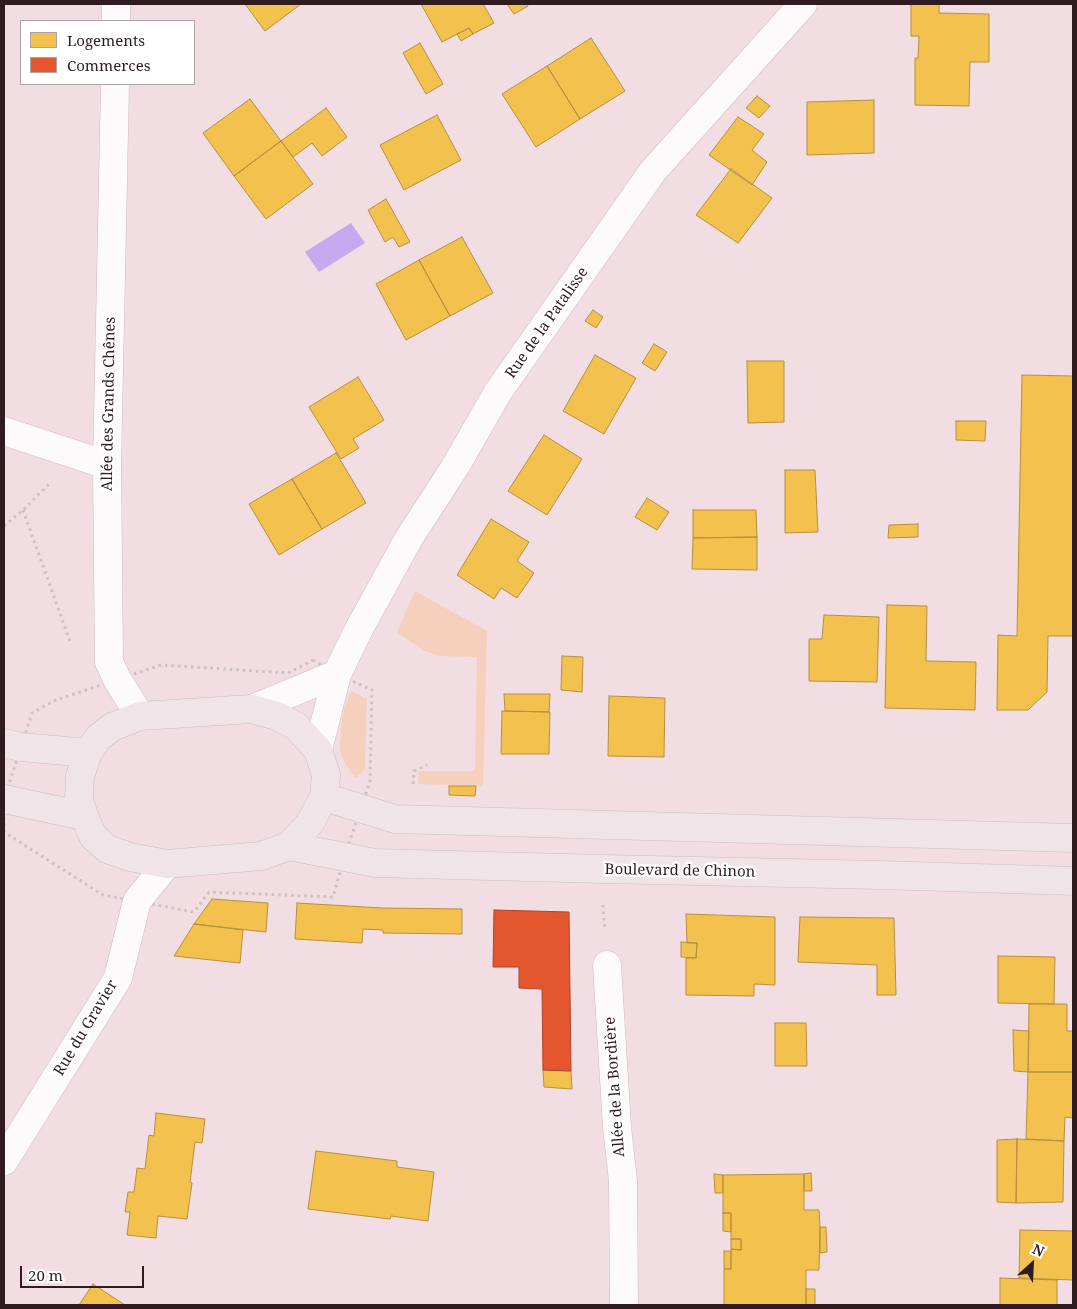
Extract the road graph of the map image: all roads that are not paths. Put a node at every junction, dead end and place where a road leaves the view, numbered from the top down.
1 (116, 4) edge
2 (803, 4) edge
3 (116, 20) edge
4 (115, 85) edge
5 (4, 431) edge
6 (107, 466) junction
7 (337, 674) junction
8 (252, 709) junction
9 (140, 716) junction
10 (12, 745) edge
11 (318, 750) junction
12 (88, 753) junction
13 (324, 797) junction
14 (4, 799) edge
15 (84, 816) junction
16 (1073, 838) edge
17 (289, 846) junction
18 (167, 864) junction
19 (1073, 882) edge
20 (607, 965) road end
21 (4, 1161) edge
22 (624, 1305) edge

1 - 3 street
2 - 7 street, Rue de la Patalisse
4 - 6 street, Allée des Grands Chênes
5 - 6 street
6 - 9 street, Allée des Grands Chênes
7 - 8 street
7 - 11 street, Rue de la Patalisse
8 - 9 main road
8 - 11 main road
9 - 12 main road
10 - 12 main road
11 - 13 main road
12 - 15 main road
13 - 16 main road
13 - 17 main road
14 - 15 main road
15 - 18 main road
17 - 18 main road
17 - 19 main road, Boulevard de Chinon
18 - 21 street, Rue du Gravier
20 - 22 street, Allée de la Bordière

